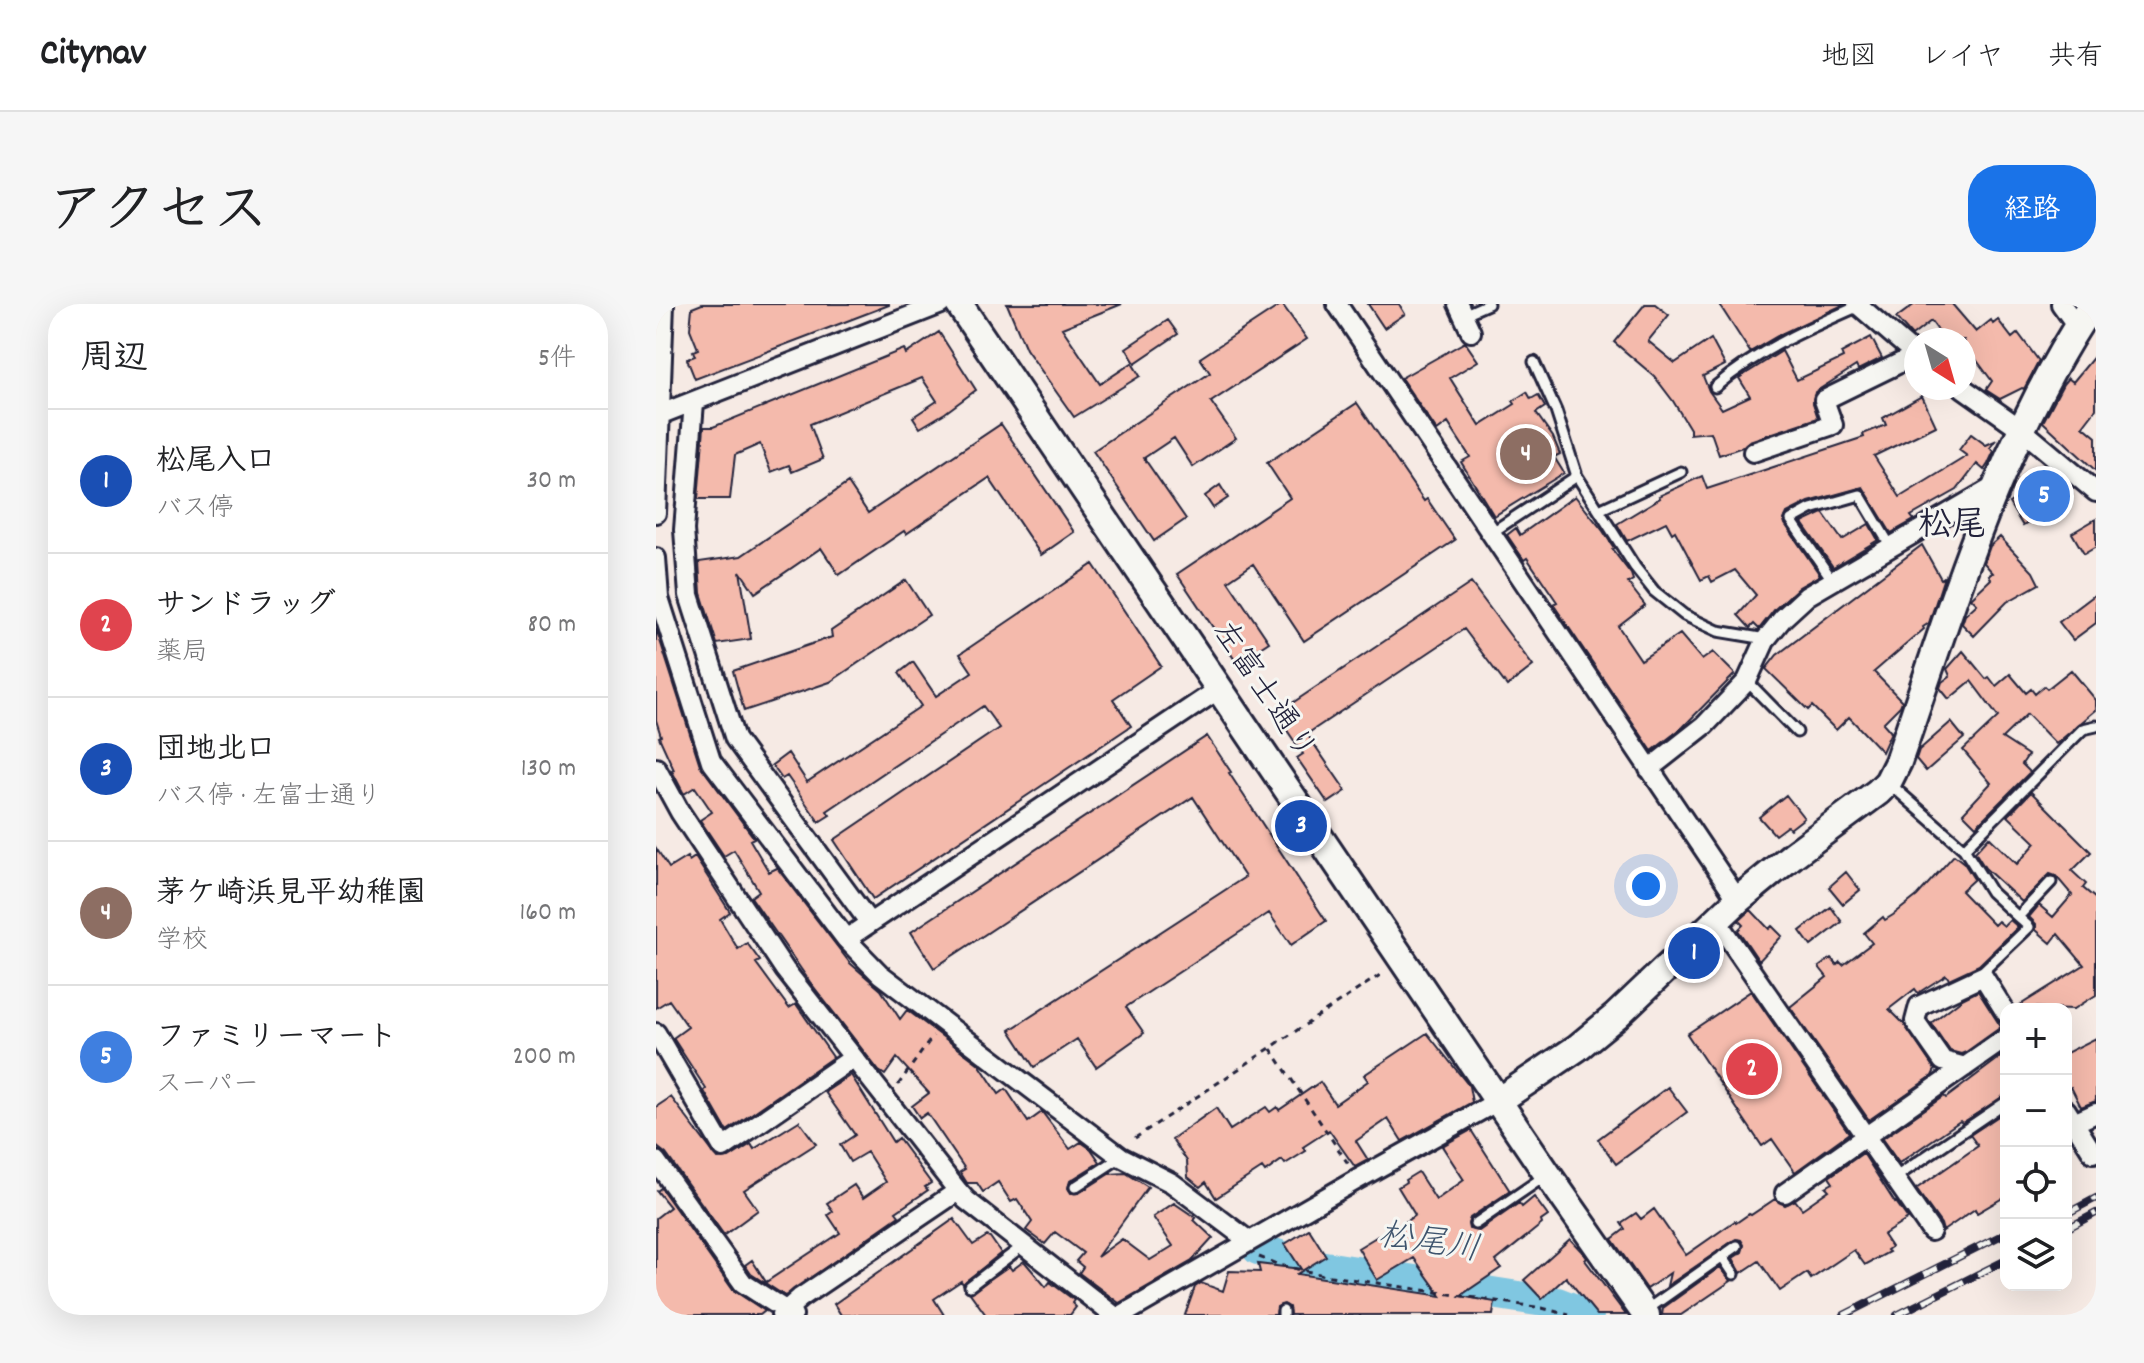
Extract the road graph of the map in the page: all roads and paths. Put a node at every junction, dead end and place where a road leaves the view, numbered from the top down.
1 (664, 304) edge
2 (941, 304) edge
3 (959, 304) edge
4 (1337, 304) edge
5 (1488, 304) edge
6 (1886, 304) edge
7 (2061, 304) edge
8 (1461, 309) edge
9 (1862, 309) edge
10 (2085, 315) edge
11 (660, 326) edge
12 (1471, 332) dead end
13 (1904, 345) edge
14 (1904, 361) edge
15 (1534, 362) dead end
16 (1715, 387) dead end
17 (1976, 397) edge
18 (694, 402) junction
19 (658, 416) edge
20 (2021, 429) junction
21 (1753, 452) dead end
22 (1681, 472) dead end
23 (1577, 476) junction
24 (1997, 485) junction
25 (2096, 492) edge
26 (1599, 510) junction
27 (656, 513) edge
28 (1491, 533) junction
29 (1891, 547) junction
30 (656, 558) edge
31 (1833, 581) junction
32 (1766, 639) junction
33 (1747, 681) junction
34 (1219, 689) junction
35 (2096, 726) edge
36 (1797, 732) dead end
37 (656, 768) edge
38 (1649, 769) junction
39 (1888, 782) junction
40 (1964, 849) junction
41 (2051, 882) dead end
42 (1738, 900) junction
43 (2018, 917) junction
44 (1716, 920) junction
45 (869, 922) junction
46 (846, 939) junction
47 (1390, 969) dead end
48 (1983, 976) junction
49 (2000, 1003) edge
50 (943, 1023) junction
51 (656, 1033) edge
52 (2000, 1042) edge
53 (1270, 1048) junction
54 (853, 1058) junction
55 (1965, 1067) junction
56 (886, 1100) junction
57 (1498, 1101) junction
58 (2000, 1106) edge
59 (2096, 1113) edge
60 (2072, 1116) edge
61 (2072, 1119) edge
62 (1864, 1137) junction
63 (1135, 1138) dead end
64 (2093, 1153) dead end
65 (1121, 1157) junction
66 (656, 1161) edge
67 (1548, 1175) junction
68 (1358, 1179) junction
69 (1893, 1179) junction
70 (1075, 1187) dead end
71 (958, 1191) junction
72 (1785, 1193) dead end
73 (1475, 1224) dead end
74 (1931, 1231) dead end
75 (1245, 1244) junction
76 (1024, 1245) junction
77 (1737, 1246) dead end
78 (1722, 1256) junction
79 (1734, 1274) dead end
80 (970, 1286) dead end
81 (1645, 1313) edge
82 (787, 1314) edge
83 (1113, 1315) edge
84 (1122, 1315) edge
85 (1569, 1315) edge

1 - 11 street
2 - 18 street
3 - 34 street, 左富士通り
4 - 28 street
5 - 8 lane
6 - 9 street
7 - 10 street
8 - 12 street
9 - 13 street
9 - 16 lane
10 - 20 street
11 - 19 street
14 - 21 street
15 - 23 lane
17 - 20 street
18 - 19 street
18 - 45 street
19 - 27 street
20 - 24 street
20 - 25 street
22 - 26 lane
23 - 26 lane
23 - 28 lane
24 - 29 street
24 - 39 street
26 - 32 lane
28 - 38 street
29 - 31 street
29 - 31 lane
30 - 46 street
31 - 32 street
32 - 33 street
33 - 36 lane
33 - 38 street
34 - 45 street
34 - 57 street, 左富士通り
35 - 40 lane
37 - 54 street
38 - 42 street
39 - 40 lane
39 - 42 street
40 - 43 lane
41 - 43 lane
42 - 44 street
43 - 48 lane
44 - 57 street
44 - 62 street
45 - 46 street
46 - 50 street
47 - 53 path
48 - 49 street
48 - 55 street
50 - 56 path
50 - 65 street
51 - 54 street
52 - 55 street
53 - 63 path
53 - 68 path
54 - 56 street
55 - 62 street
56 - 71 street
57 - 67 street, 左富士通り
57 - 68 street
58 - 69 lane
59 - 60 street
61 - 64 street
62 - 69 street
62 - 72 street
65 - 70 lane
65 - 75 street
66 - 82 street
67 - 73 lane
67 - 81 street, 左富士通り
68 - 75 street
69 - 74 street
71 - 76 street
71 - 82 street
75 - 84 street
75 - 85 path
76 - 80 lane
76 - 83 street
77 - 78 lane
78 - 79 lane
78 - 81 lane

